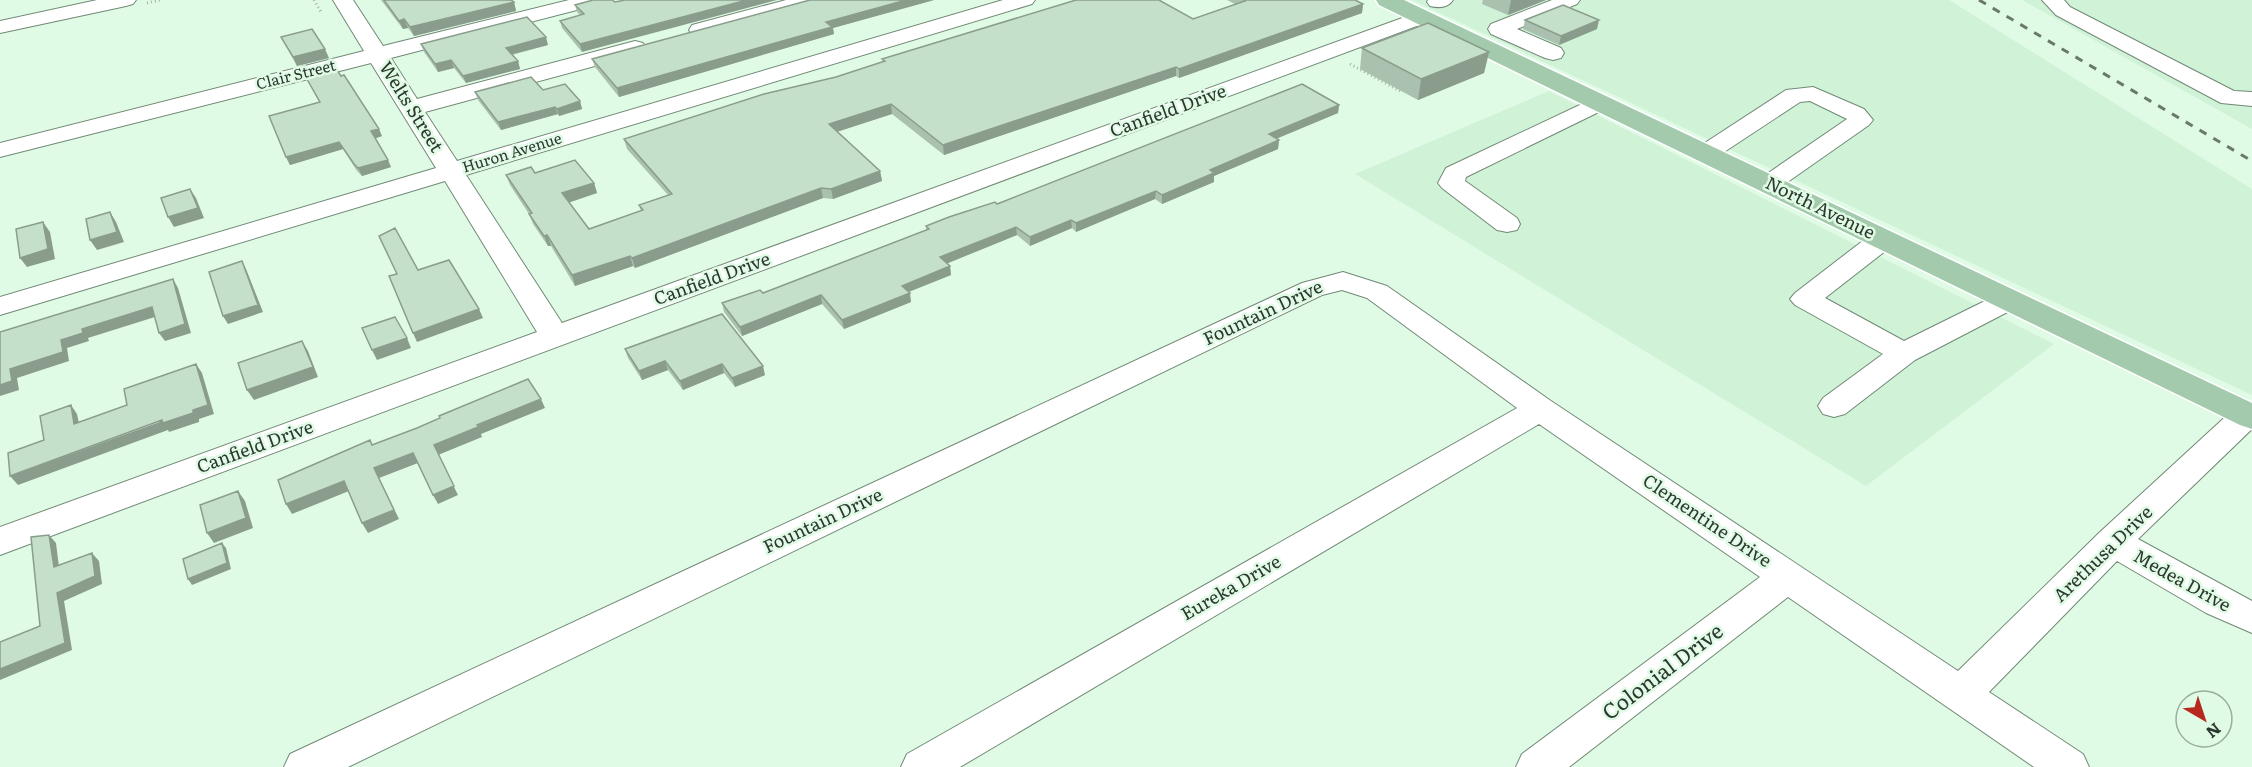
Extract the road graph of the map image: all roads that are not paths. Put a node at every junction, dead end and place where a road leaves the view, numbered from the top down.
1 (126, 0) edge
2 (343, 0) edge
3 (593, 0) edge
4 (809, 0) edge
5 (1025, 0) edge
6 (1387, 0) edge
7 (1570, 0) edge
8 (2052, 0) edge
9 (1435, 6) edge
10 (0, 27) edge
11 (679, 36) edge
12 (656, 42) edge
13 (1553, 52) dead end
14 (378, 54) junction
15 (2252, 99) edge
16 (1601, 102) junction
17 (412, 108) junction
18 (0, 150) edge
19 (1706, 153) junction
20 (452, 171) junction
21 (1770, 183) junction
22 (1507, 224) dead end
23 (1883, 239) junction
24 (1344, 281) joint
25 (2009, 300) junction
26 (0, 306) edge
27 (555, 336) junction
28 (1904, 353) junction
29 (1834, 406) dead end
30 (1540, 409) junction
31 (2249, 416) edge
32 (0, 541) edge
33 (2113, 542) junction
34 (1789, 576) junction
35 (2252, 618) edge
36 (1961, 694) junction
37 (305, 767) edge
38 (922, 767) edge
39 (1537, 767) edge
40 (2068, 767) edge

1 - 10 street
2 - 14 street, Welts Street
3 - 14 street, Clair Street
4 - 11 street
5 - 20 street, Huron Avenue
6 - 9 main road, North Avenue
7 - 13 street
8 - 15 street
9 - 16 main road, North Avenue
9 - 27 street, Canfield Drive
12 - 17 street
14 - 17 street, Welts Street
14 - 18 street, Clair Street
16 - 19 main road, North Avenue
16 - 22 street
17 - 20 street, Welts Street
19 - 21 main road, North Avenue
19 - 21 street
20 - 26 street, Huron Avenue
20 - 27 street, Welts Street
21 - 23 main road, North Avenue
23 - 25 main road, North Avenue
23 - 28 street
24 - 30 street, Clementine Drive
24 - 37 street, Fountain Drive
25 - 28 street
25 - 31 main road, North Avenue
27 - 32 street, Canfield Drive
28 - 29 street
30 - 34 street, Clementine Drive
30 - 38 street, Eureka Drive
31 - 33 street, Arethusa Drive
33 - 35 street, Medea Drive
33 - 36 street, Arethusa Drive
34 - 36 street, Clementine Drive
34 - 39 street, Colonial Drive
36 - 40 street, Clementine Drive

